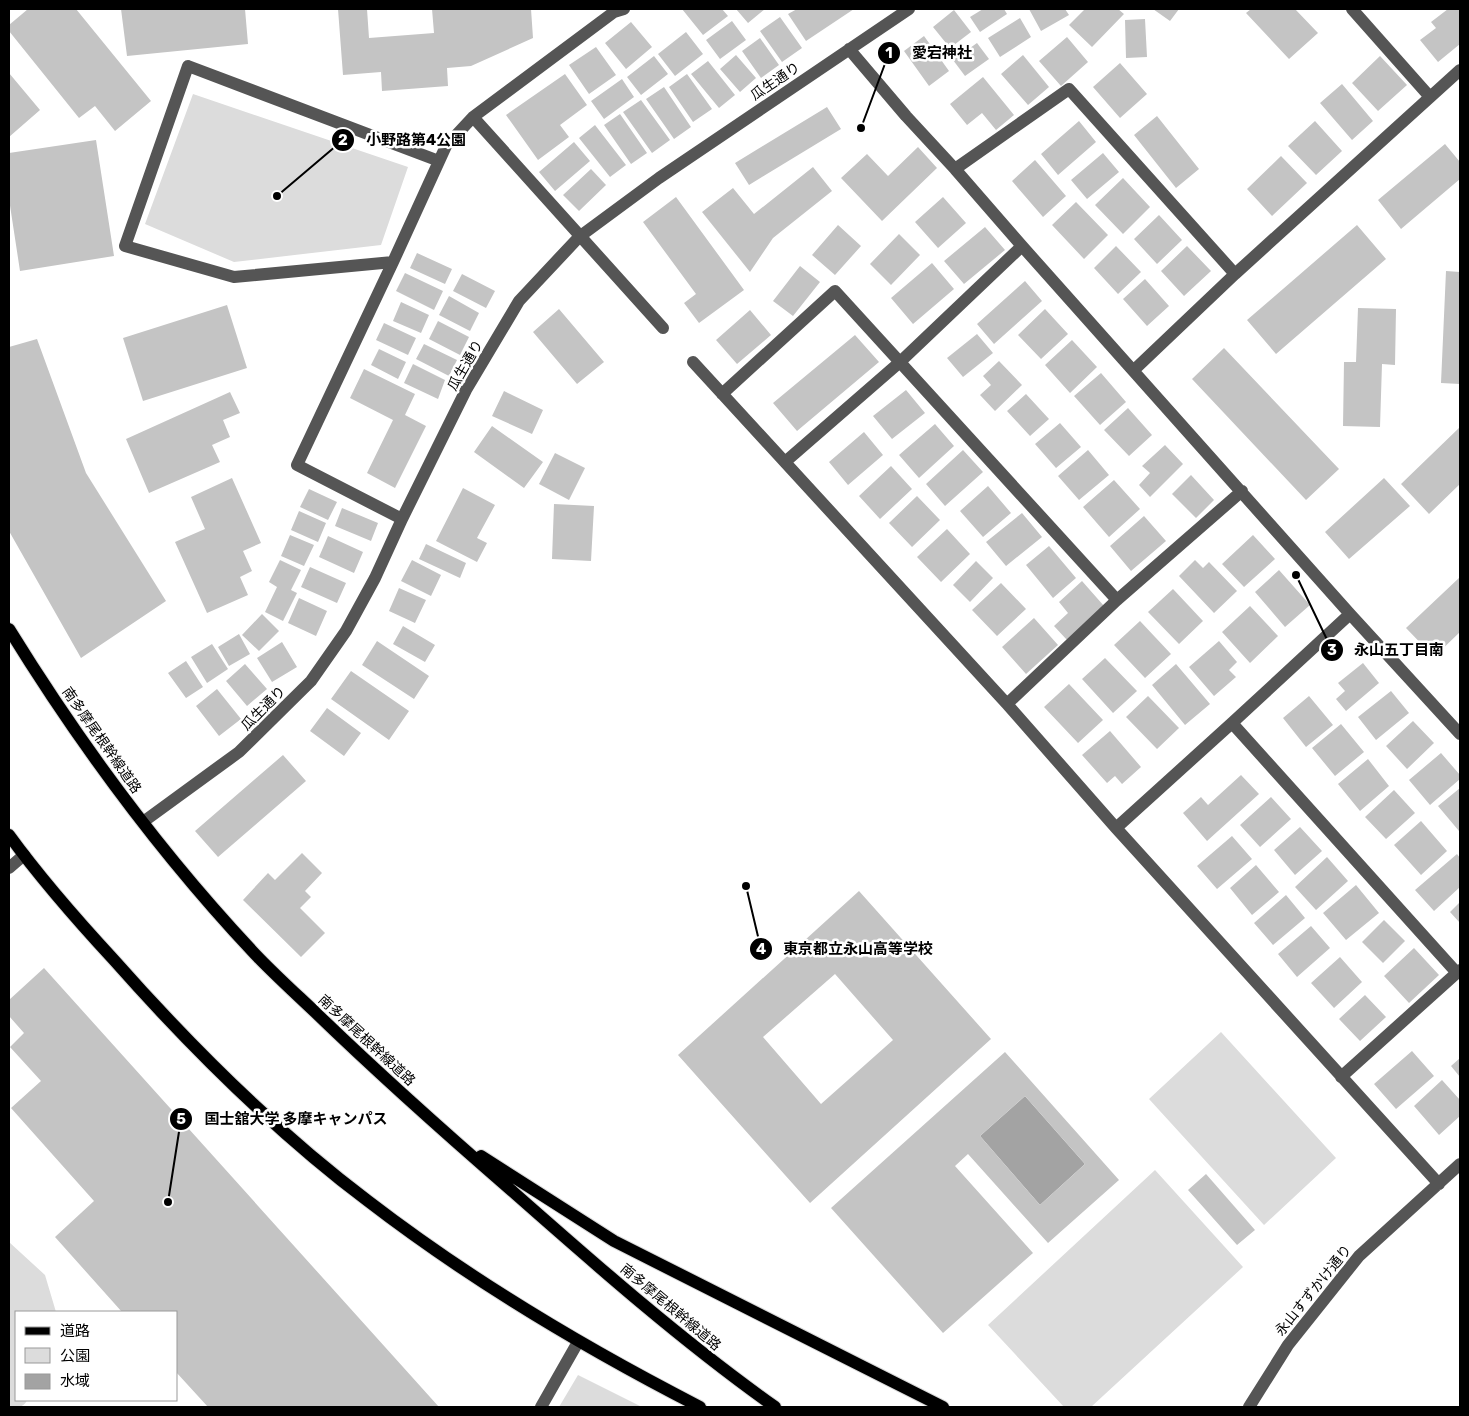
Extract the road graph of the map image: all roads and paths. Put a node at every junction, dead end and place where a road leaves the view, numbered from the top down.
1 (624, 9) edge
2 (909, 9) edge
3 (1352, 9) edge
4 (849, 49) junction
5 (1460, 70) edge
6 (1430, 97) junction
7 (473, 117) junction
8 (438, 161) junction
9 (955, 169) junction
10 (579, 237) junction
11 (1022, 246) junction
12 (393, 262) junction
13 (1235, 274) junction
14 (663, 328) dead end
15 (693, 362) dead end
16 (900, 362) junction
17 (1134, 370) junction
18 (722, 394) junction
19 (786, 462) junction
20 (1242, 491) junction
21 (402, 519) junction
22 (1117, 600) junction
23 (1350, 614) junction
24 (9, 629) edge
25 (1007, 704) junction
26 (1232, 723) junction
27 (1460, 734) edge
28 (143, 822) junction
29 (1116, 828) junction
30 (9, 835) edge
31 (24, 855) junction
32 (9, 868) edge
33 (1459, 972) edge
34 (1342, 1077) junction
35 (446, 1133) junction
36 (1460, 1164) edge
37 (1439, 1184) junction
38 (578, 1342) junction
39 (541, 1407) edge
40 (700, 1407) edge
41 (775, 1407) edge
42 (943, 1407) edge
43 (1249, 1407) edge

1 - 7 street
2 - 4 street, 瓜生通り
3 - 6 street
4 - 9 street
4 - 10 street, 瓜生通り
5 - 6 street
6 - 13 street
7 - 8 street
7 - 10 street
8 - 12 street
8 - 12 street
9 - 11 street
9 - 13 street
10 - 14 street
10 - 21 street, 瓜生通り
11 - 16 street
11 - 17 street
12 - 21 street
13 - 17 street
15 - 18 street
16 - 18 street
16 - 19 street
16 - 22 street
17 - 20 street
18 - 19 street
19 - 25 street
20 - 22 street
20 - 23 street
21 - 28 street, 瓜生通り
22 - 25 street
23 - 26 street
23 - 27 street
24 - 28 main road, 南多摩尾根幹線道路
25 - 29 street
26 - 29 street
26 - 33 street
28 - 35 main road, 南多摩尾根幹線道路
29 - 34 street
30 - 31 main road
31 - 32 street
31 - 38 main road
33 - 34 street
34 - 37 street
35 - 41 main road, 南多摩尾根幹線道路
35 - 42 main road
36 - 37 street, 永山すずかけ通り
37 - 43 street, 永山すずかけ通り
38 - 39 street
38 - 40 main road

